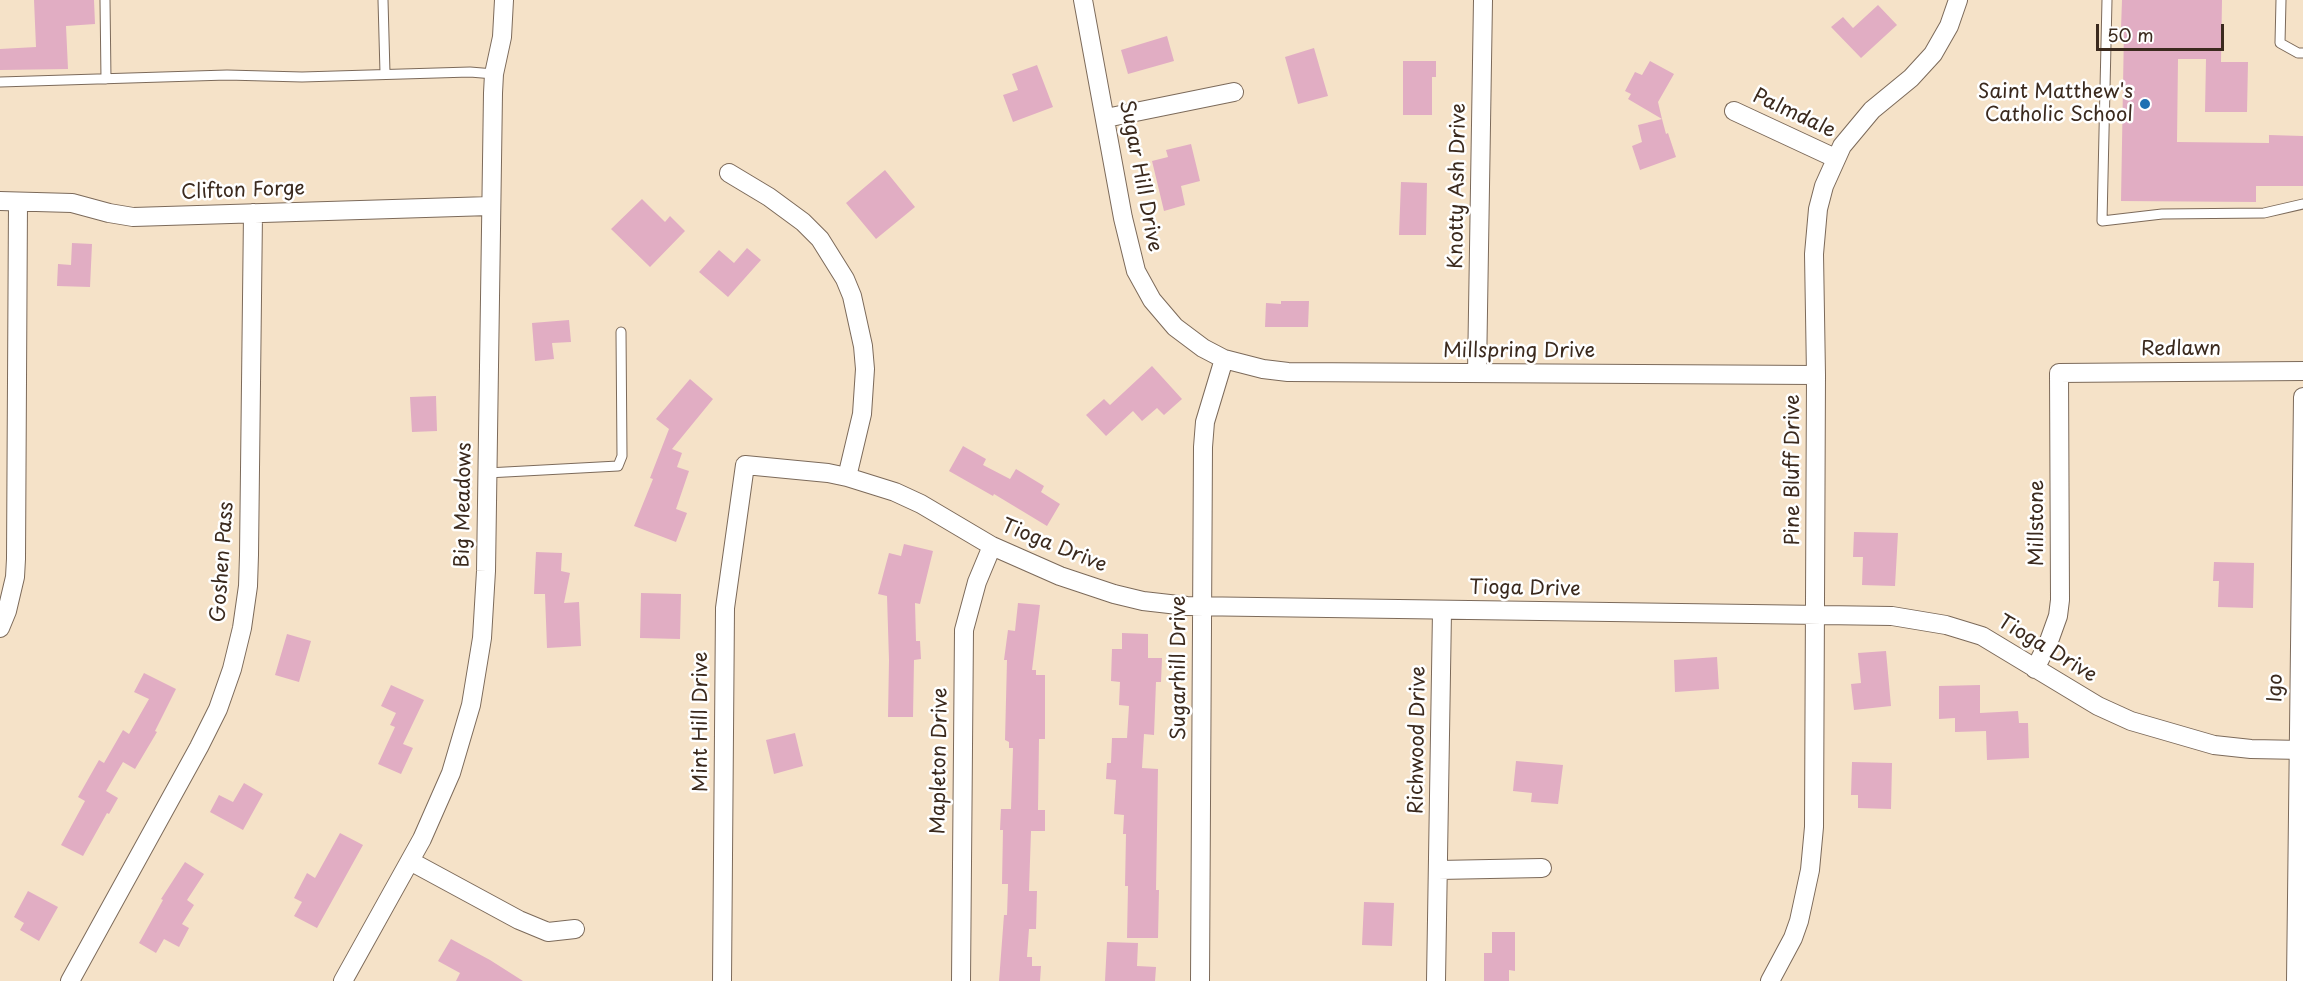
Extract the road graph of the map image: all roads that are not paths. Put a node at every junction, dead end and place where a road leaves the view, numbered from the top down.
1 (105, 0) edge
2 (383, 0) edge
3 (504, 0) edge
4 (1083, 0) edge
5 (1483, 0) edge
6 (1958, 0) edge
7 (2108, 0) edge
8 (2281, 0) edge
9 (2303, 53) edge
10 (385, 74) junction
11 (494, 74) junction
12 (106, 79) junction
13 (0, 82) edge
14 (1234, 92) dead end
15 (1734, 111) dead end
16 (1106, 118) junction
17 (1835, 159) junction
18 (729, 173) dead end
19 (9, 201) edge
20 (2303, 204) edge
21 (490, 206) junction
22 (253, 213) junction
23 (621, 332) dead end
24 (1224, 359) junction
25 (2303, 371) edge
26 (1477, 373) junction
27 (2059, 373) joint
28 (1816, 375) junction
29 (2303, 397) edge
30 (745, 465) joint
31 (487, 473) junction
32 (847, 477) junction
33 (992, 546) junction
34 (1202, 606) junction
35 (1442, 610) junction
36 (1815, 615) junction
37 (0, 628) edge
38 (2035, 669) junction
39 (2300, 750) edge
40 (410, 861) junction
41 (1542, 868) dead end
42 (1438, 870) junction
43 (575, 929) dead end
44 (70, 981) edge
45 (343, 981) edge
46 (722, 981) edge
47 (961, 981) edge
48 (1200, 981) edge
49 (1436, 981) edge
50 (1770, 981) edge
51 (2296, 981) edge

1 - 12 lane
2 - 10 lane
3 - 11 street, Big Meadows
4 - 16 street, Sugar Hill Drive
5 - 26 street, Knotty Ash Drive
6 - 17 street, Pine Bluff Drive
7 - 20 lane
8 - 9 lane
10 - 11 lane
10 - 12 lane
11 - 21 street, Big Meadows
12 - 13 lane
14 - 16 street
15 - 17 street, Palmdale
16 - 24 street, Sugar Hill Drive
17 - 28 street, Pine Bluff Drive
18 - 32 street
19 - 22 street, Clifton Forge
19 - 37 street
21 - 22 street, Clifton Forge
21 - 31 street, Big Meadows
22 - 44 street, Goshen Pass
23 - 31 lane
24 - 26 street, Millspring Drive
24 - 34 street, Sugarhill Drive
25 - 27 street, Redlawn
26 - 28 street, Millspring Drive
27 - 38 street, Millstone
28 - 36 street, Pine Bluff Drive
29 - 39 street, Igo
30 - 32 street, Tioga Drive
30 - 46 street, Mint Hill Drive
31 - 40 street, Big Meadows
32 - 33 street, Tioga Drive
33 - 34 street, Tioga Drive
33 - 47 street, Mapleton Drive
34 - 35 street, Tioga Drive
34 - 48 street, Sugarhill Drive
35 - 36 street, Tioga Drive
35 - 42 street, Richwood Drive
36 - 38 street, Tioga Drive
36 - 50 street, Pine Bluff Drive
38 - 39 street, Tioga Drive
39 - 51 street, Igo
40 - 43 street
40 - 45 street, Big Meadows
41 - 42 street
42 - 49 street, Richwood Drive

